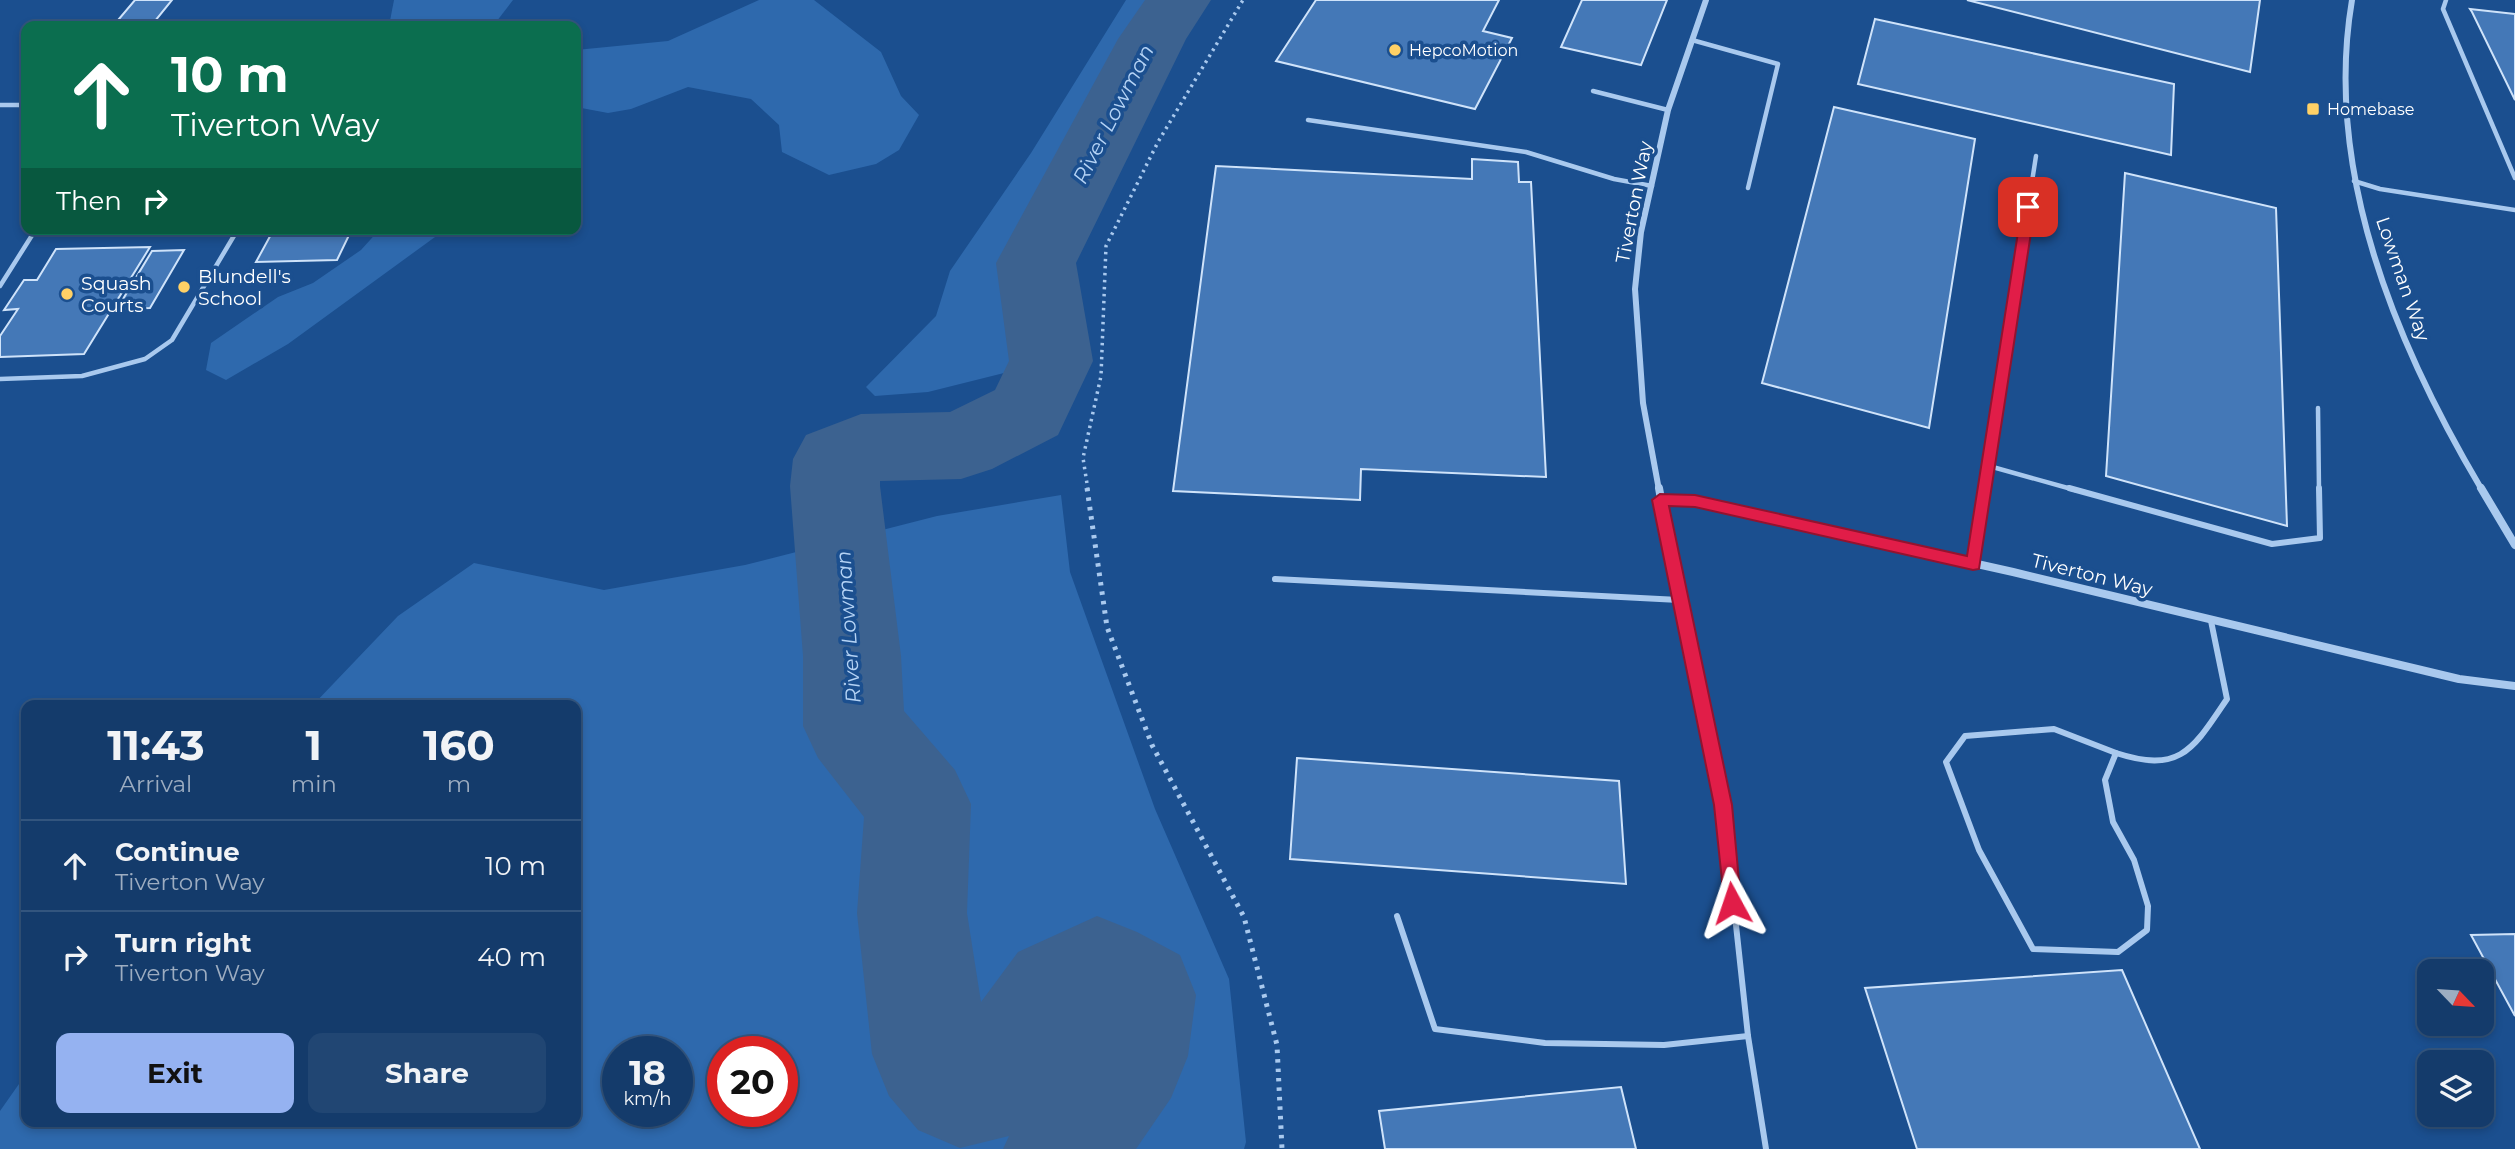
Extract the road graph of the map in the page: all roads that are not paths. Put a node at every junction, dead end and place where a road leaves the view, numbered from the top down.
1 (1706, 0) edge
2 (2352, 0) edge
3 (2446, 0) edge
4 (1692, 40) junction
5 (1593, 91) dead end
6 (0, 105) edge
7 (21, 105) edge
8 (1668, 110) junction
9 (1308, 120) dead end
10 (2036, 156) dead end
11 (2515, 178) edge
12 (2354, 181) junction
13 (1652, 187) junction
14 (1748, 188) dead end
15 (2515, 210) edge
16 (32, 235) edge
17 (234, 235) edge
18 (0, 286) edge
19 (0, 379) edge
20 (2318, 408) dead end
21 (1989, 466) junction
22 (1660, 500) junction
23 (2515, 545) edge
24 (1973, 564) junction
25 (1275, 579) dead end
26 (1679, 600) junction
27 (2211, 621) junction
28 (2515, 686) edge
29 (2116, 753) junction
30 (1723, 805) joint
31 (1397, 916) dead end
32 (1748, 1036) junction
33 (1766, 1149) edge

1 - 4 street, Tiverton Way
2 - 12 street, Lowman Way
3 - 11 lane
4 - 8 street, Tiverton Way
4 - 14 lane
5 - 8 lane
6 - 7 lane
8 - 13 street, Tiverton Way
9 - 13 lane
10 - 21 lane
12 - 15 lane
12 - 23 street, Lowman Way
13 - 22 street, Tiverton Way
16 - 18 lane
17 - 19 lane
20 - 21 lane
21 - 24 lane
22 - 24 street, Tiverton Way
22 - 26 street, Tiverton Way
24 - 27 street, Tiverton Way
25 - 26 lane
26 - 30 street, Tiverton Way
27 - 28 street, Tiverton Way
27 - 29 lane
29 - 29 lane
30 - 32 lane
31 - 32 lane
32 - 33 lane

